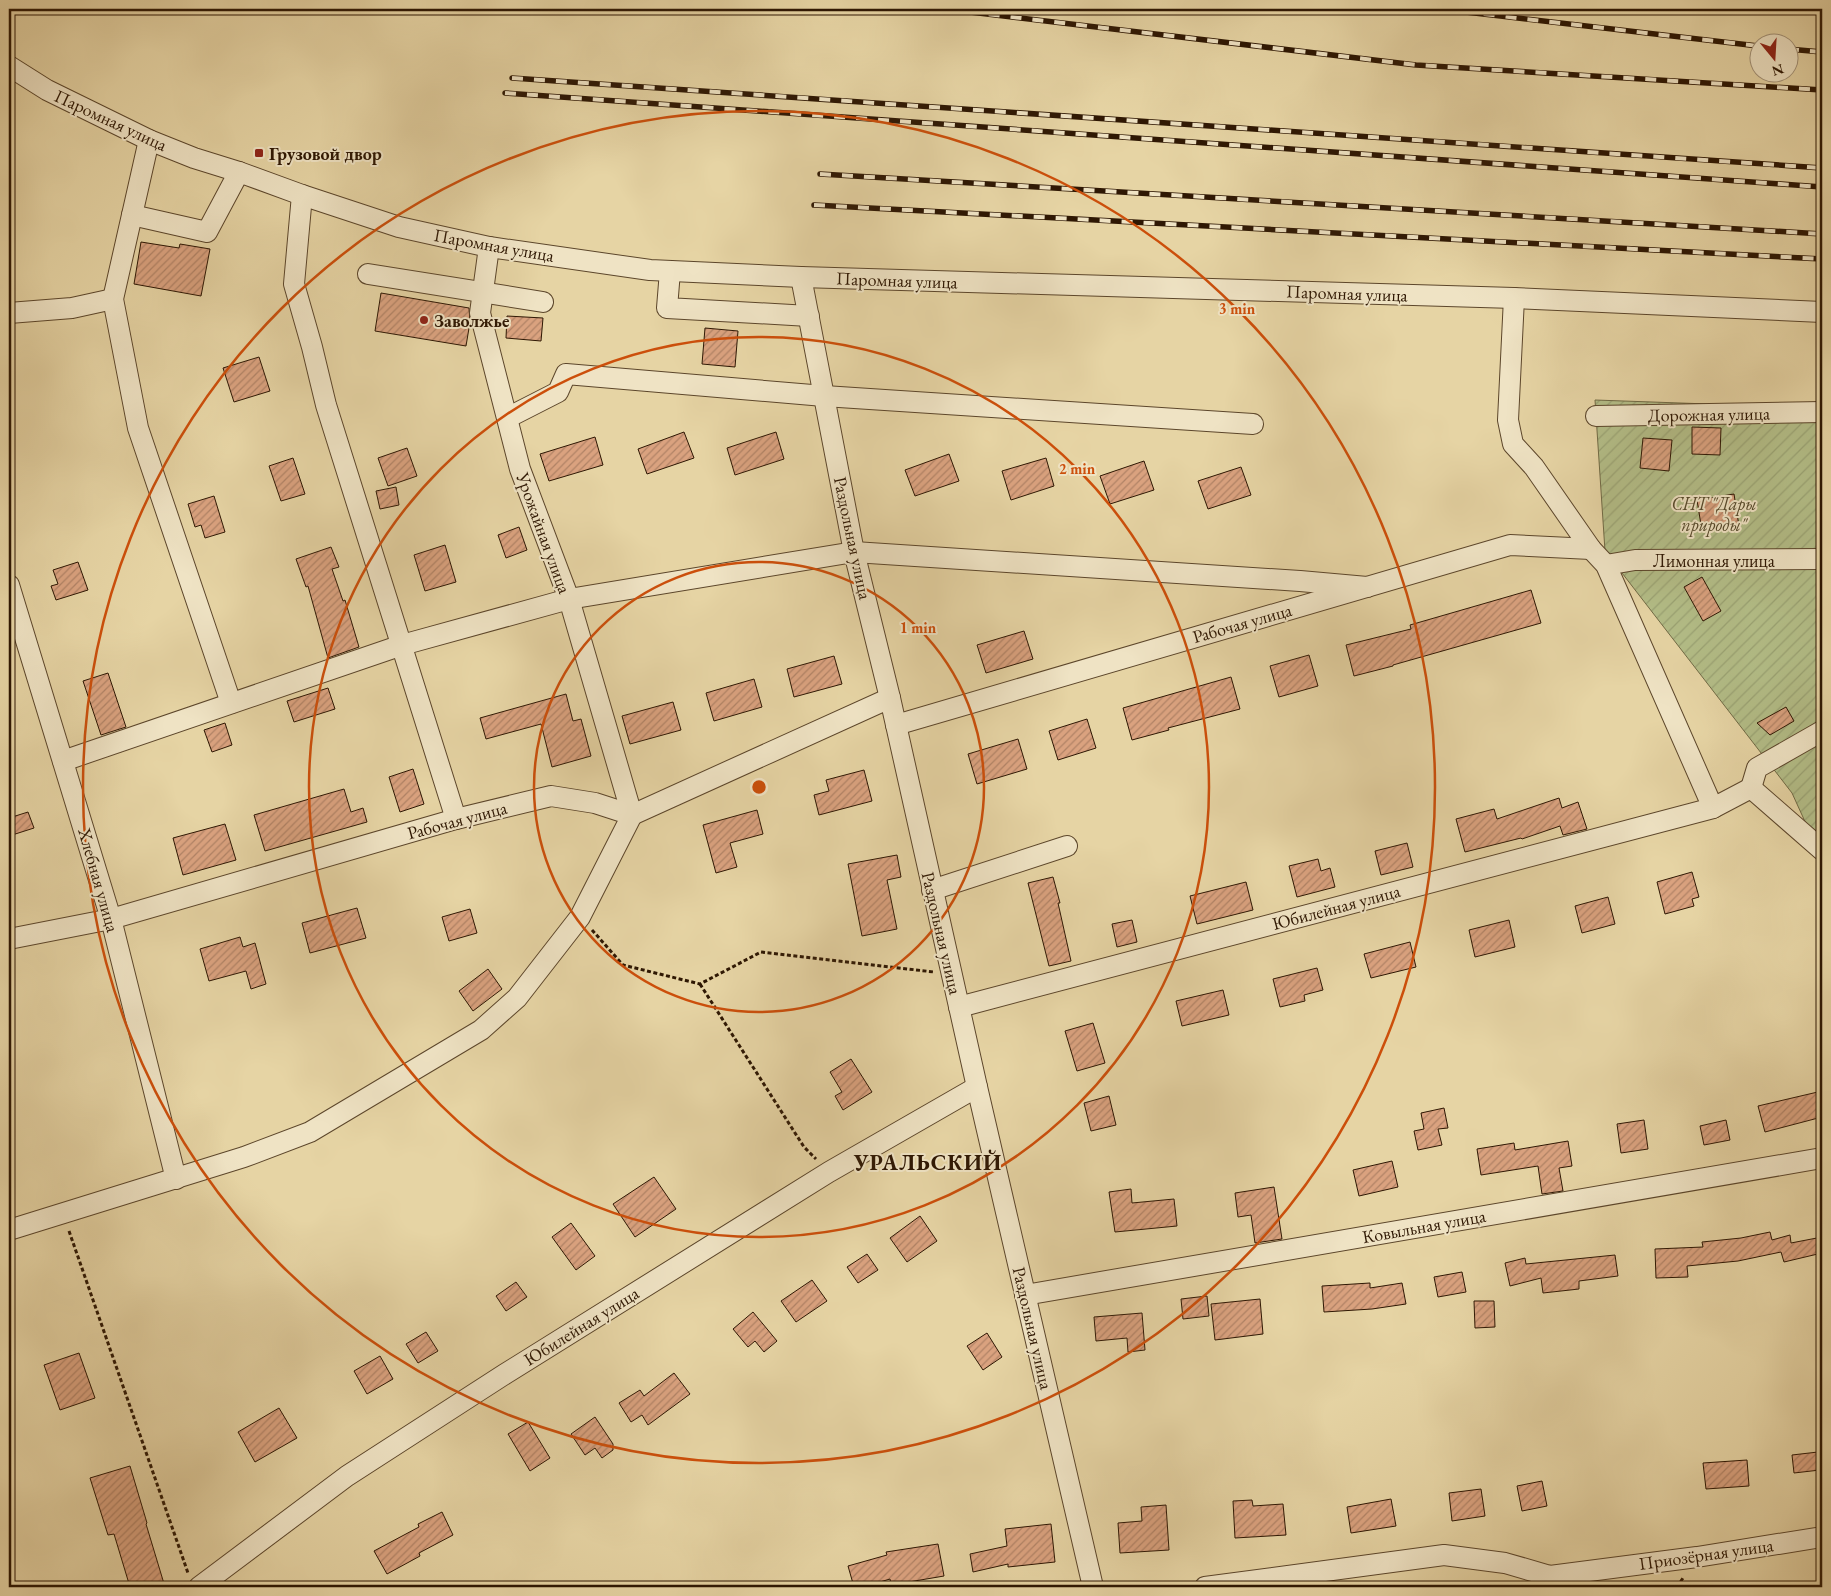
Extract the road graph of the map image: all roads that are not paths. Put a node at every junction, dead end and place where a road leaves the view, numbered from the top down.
1 (9, 66) edge
2 (149, 140) junction
3 (239, 172) junction
4 (302, 195) junction
5 (132, 215) junction
6 (489, 246) junction
7 (670, 271) junction
8 (368, 274) dead end
9 (802, 278) junction
10 (483, 293) junction
11 (1514, 298) junction
12 (113, 299) junction
13 (543, 302) dead end
14 (1822, 312) edge
15 (9, 313) edge
16 (809, 316) junction
17 (824, 396) junction
18 (1822, 412) edge
19 (1596, 416) dead end
20 (507, 418) junction
21 (1253, 424) dead end
22 (1591, 549) junction
23 (854, 552) junction
24 (1822, 559) edge
25 (1606, 565) junction
26 (9, 585) edge
27 (1367, 587) junction
28 (569, 599) junction
29 (402, 645) junction
30 (890, 698) junction
31 (231, 703) junction
32 (896, 725) junction
33 (1822, 731) edge
34 (63, 761) junction
35 (1751, 788) junction
36 (1713, 808) junction
37 (632, 815) junction
38 (456, 820) junction
39 (1067, 846) dead end
40 (1822, 850) edge
41 (932, 890) junction
42 (111, 918) junction
43 (9, 939) edge
44 (959, 1007) junction
45 (977, 1087) junction
46 (1822, 1158) edge
47 (176, 1178) junction
48 (9, 1230) edge
49 (1025, 1295) junction
50 (1822, 1537) edge
51 (194, 1583) edge
52 (1093, 1587) edge
53 (1205, 1587) edge

1 - 2 street, Паромная улица
2 - 3 street, Паромная улица
2 - 5 street
3 - 4 street, Паромная улица
3 - 5 street
4 - 6 street, Паромная улица
4 - 29 street
5 - 12 street
6 - 7 street, Паромная улица
6 - 10 street, Урожайная улица
7 - 9 street, Паромная улица
7 - 16 street
8 - 10 street
9 - 11 street, Паромная улица
9 - 16 street, Раздольная улица
10 - 13 street
10 - 20 street, Урожайная улица
11 - 14 street, Паромная улица
11 - 22 street
12 - 15 street
12 - 31 street
16 - 17 street, Раздольная улица
17 - 20 street
17 - 21 street
17 - 23 street, Раздольная улица
18 - 19 street, Дорожная улица
20 - 28 street, Урожайная улица
22 - 25 street
22 - 27 street, Рабочая улица
23 - 27 street
23 - 28 street
23 - 30 street, Раздольная улица
24 - 25 street, Лимонная улица
25 - 36 street
26 - 34 street, Хлебная улица
27 - 32 street, Рабочая улица
28 - 29 street
28 - 37 street, Урожайная улица
29 - 31 street
29 - 38 street
30 - 32 street, Раздольная улица
30 - 37 street
31 - 34 street
32 - 41 street, Раздольная улица
33 - 35 street
34 - 42 street, Хлебная улица
35 - 36 street, Юбилейная улица
35 - 40 street
36 - 44 street, Юбилейная улица
37 - 38 street, Рабочая улица
37 - 47 street
38 - 42 street, Рабочая улица
39 - 41 street
41 - 44 street, Раздольная улица
42 - 43 street, Рабочая улица
42 - 47 street, Хлебная улица
44 - 45 street, Раздольная улица
45 - 49 street, Раздольная улица
45 - 51 street, Юбилейная улица
46 - 49 street, Ковыльная улица
47 - 48 street
49 - 52 street, Раздольная улица
50 - 53 street, Приозёрная улица

